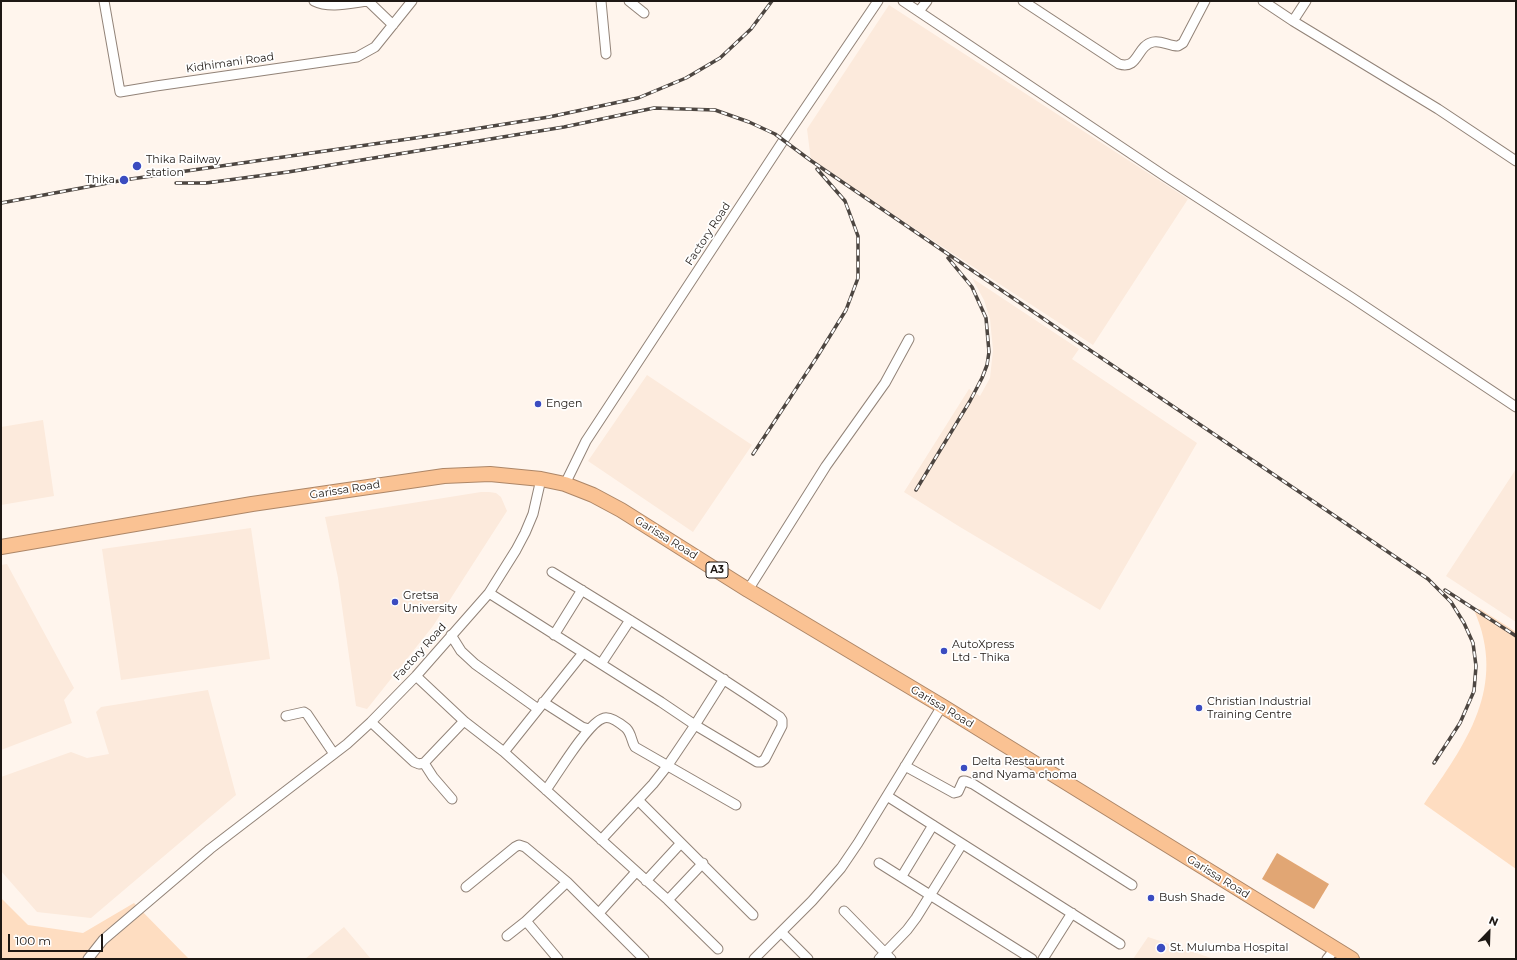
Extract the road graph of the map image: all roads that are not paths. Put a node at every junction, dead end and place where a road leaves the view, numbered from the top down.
1 (104, 1) edge
2 (314, 1) edge
3 (368, 1) edge
4 (412, 1) edge
5 (601, 1) edge
6 (628, 1) edge
7 (878, 1) edge
8 (903, 1) edge
9 (927, 1) edge
10 (1023, 1) edge
11 (1206, 1) edge
12 (1263, 1) edge
13 (1306, 1) edge
14 (919, 11) junction
15 (644, 13) dead end
16 (1293, 21) junction
17 (393, 25) junction
18 (606, 54) dead end
19 (1516, 161) edge
20 (909, 339) dead end
21 (1516, 407) edge
22 (541, 479) junction
23 (564, 484) junction
24 (1, 547) edge
25 (552, 572) dead end
26 (582, 590) junction
27 (748, 590) junction
28 (489, 593) junction
29 (630, 620) junction
30 (554, 635) junction
31 (451, 636) junction
32 (583, 653) junction
33 (601, 664) junction
34 (416, 676) junction
35 (724, 679) junction
36 (541, 706) junction
37 (942, 706) junction
38 (286, 716) dead end
39 (464, 721) junction
40 (372, 722) junction
41 (695, 725) junction
42 (589, 729) junction
43 (504, 752) junction
44 (334, 754) junction
45 (424, 763) junction
46 (668, 765) junction
47 (905, 766) junction
48 (546, 790) junction
49 (887, 796) junction
50 (452, 798) dead end
51 (639, 801) junction
52 (736, 805) dead end
53 (933, 826) junction
54 (601, 840) junction
55 (681, 843) junction
56 (962, 844) junction
57 (703, 863) junction
58 (878, 863) dead end
59 (636, 872) junction
60 (902, 876) junction
61 (646, 881) junction
62 (567, 882) junction
63 (1132, 885) dead end
64 (466, 887) dead end
65 (931, 894) junction
66 (668, 900) junction
67 (844, 911) dead end
68 (1072, 913) junction
69 (599, 914) junction
70 (753, 915) dead end
71 (526, 920) junction
72 (781, 932) junction
73 (507, 936) dead end
74 (1120, 944) dead end
75 (718, 949) dead end
76 (1331, 954) edge
77 (885, 957) edge
78 (88, 959) edge
79 (558, 959) edge
80 (644, 959) edge
81 (754, 959) edge
82 (808, 959) edge
83 (1032, 959) edge
84 (1043, 959) edge
85 (1352, 959) edge

1 - 17 street, Kidhimani Road
2 - 3 street
3 - 17 street
4 - 17 street, Kidhimani Road
5 - 18 street
6 - 15 street
7 - 23 street, Factory Road
8 - 14 street
9 - 14 street
10 - 11 street
12 - 16 street
13 - 16 street
14 - 21 street
16 - 19 street
20 - 27 street
22 - 23 highway, Garissa Road / A3
22 - 24 highway, Garissa Road / A3
22 - 28 street, Factory Road
23 - 27 highway, Garissa Road / A3
25 - 26 street
26 - 29 street
26 - 30 street
27 - 37 highway, Garissa Road / A3
28 - 30 street
28 - 31 street, Factory Road
29 - 33 street
29 - 35 street
30 - 32 street
31 - 34 street, Factory Road
31 - 36 street
32 - 33 street
32 - 36 street
33 - 41 street
34 - 39 street
34 - 40 street, Factory Road
35 - 41 street
35 - 41 street
36 - 42 street
36 - 43 street
37 - 47 street
37 - 76 highway, Garissa Road / A3
38 - 44 street
39 - 43 street
39 - 45 street
40 - 44 street, Factory Road
40 - 45 street
41 - 46 street
42 - 46 street
42 - 48 street
43 - 48 street
44 - 78 street, Factory Road
45 - 50 street
46 - 51 street
46 - 52 street
47 - 49 street
47 - 63 street
48 - 54 street
49 - 53 street
49 - 72 street
51 - 54 street
51 - 55 street
53 - 56 street
53 - 60 street
54 - 59 street
55 - 57 street
55 - 61 street
56 - 65 street
56 - 68 street
57 - 66 street
57 - 70 street
58 - 60 street
59 - 61 street
59 - 69 street
60 - 65 street
61 - 66 street
62 - 64 street
62 - 69 street
62 - 71 street
65 - 77 street
65 - 83 street
66 - 75 street
67 - 77 street
68 - 74 street
68 - 84 street
69 - 80 street
71 - 73 street
71 - 79 street
72 - 81 street
72 - 82 street
76 - 85 highway, Garissa Road / A3

